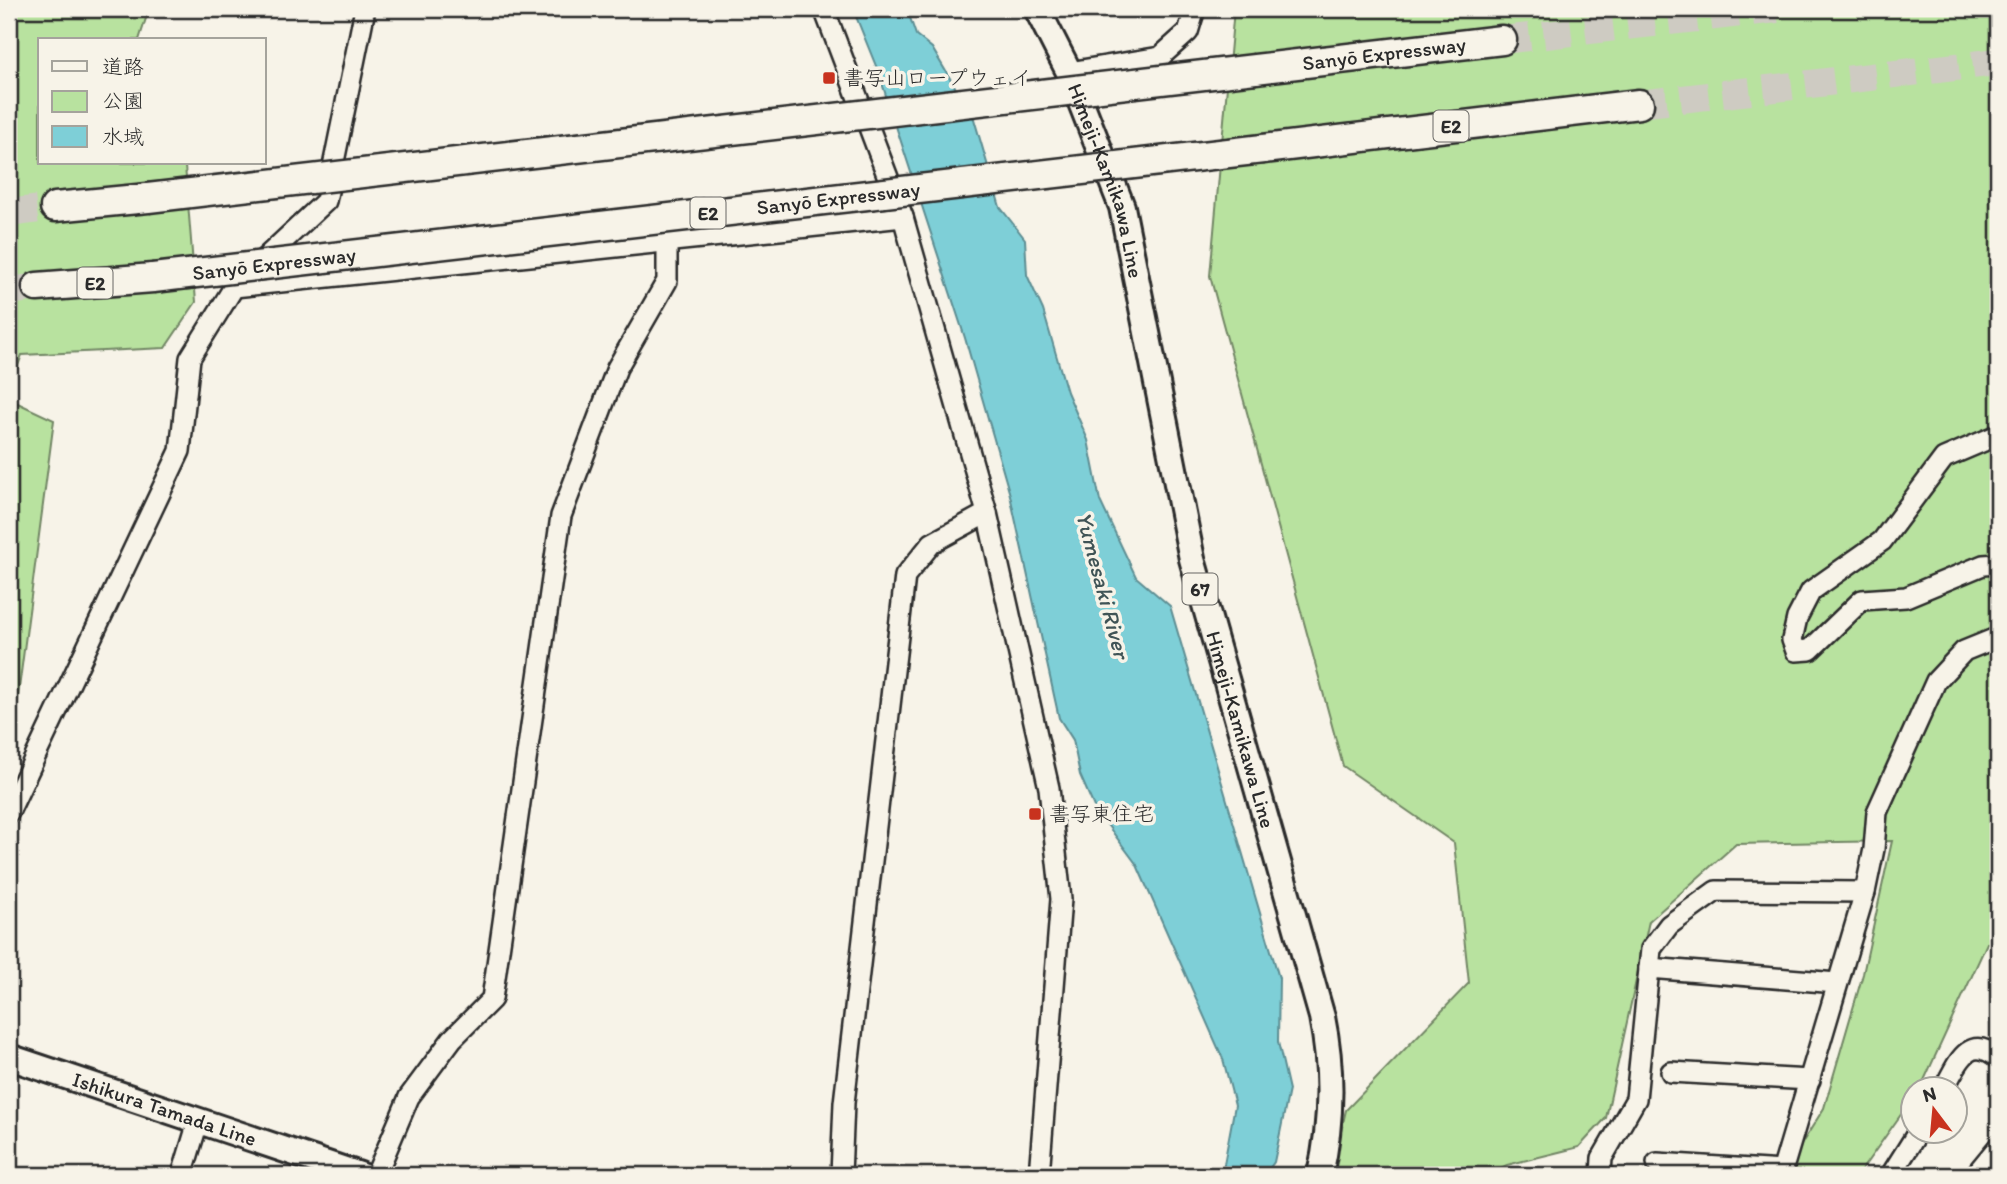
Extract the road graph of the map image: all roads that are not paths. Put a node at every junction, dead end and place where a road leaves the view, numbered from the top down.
1 (365, 9) edge
2 (824, 9) edge
3 (1037, 9) edge
4 (1195, 9) edge
5 (1502, 40) tunnel mouth
6 (1069, 72) junction
7 (1639, 104) tunnel mouth
8 (55, 207) tunnel mouth
9 (903, 217) junction
10 (667, 242) junction
11 (37, 287) tunnel mouth
12 (234, 287) junction
13 (1998, 435) edge
14 (987, 513) junction
15 (1998, 564) edge
16 (1998, 640) edge
17 (9, 813) edge
18 (1865, 892) junction
19 (1649, 968) junction
20 (1837, 983) junction
21 (9, 1057) edge
22 (1998, 1058) edge
23 (1671, 1072) dead end
24 (1951, 1076) edge
25 (1810, 1080) junction
26 (198, 1122) junction
27 (1909, 1146) edge
28 (1998, 1147) edge
29 (1657, 1163) dead end
30 (1782, 1173) edge
31 (182, 1175) edge
32 (360, 1175) edge
33 (376, 1175) edge
34 (841, 1175) edge
35 (1039, 1175) edge
36 (1320, 1175) edge
37 (1601, 1175) edge
38 (1891, 1175) edge
39 (1975, 1175) edge

1 - 12 street
2 - 9 street
3 - 6 main road, Himeji-Kamikawa Line / 67
4 - 6 street
5 - 8 highway, Sanyō Expressway, bridge
6 - 36 main road, Himeji-Kamikawa Line / 67
7 - 11 highway, Sanyō Expressway / E2, bridge
9 - 10 street
9 - 14 street
10 - 12 street
10 - 33 street
12 - 17 street
13 - 15 street
14 - 34 street
14 - 35 street
16 - 18 street
18 - 19 street
18 - 20 street
19 - 20 street
19 - 37 street
20 - 25 street
21 - 26 main road, Ishikura Tamada Line
22 - 24 street
23 - 25 street
25 - 30 street
26 - 31 street
26 - 32 main road, Ishikura Tamada Line
27 - 38 street
28 - 39 street
29 - 30 street

